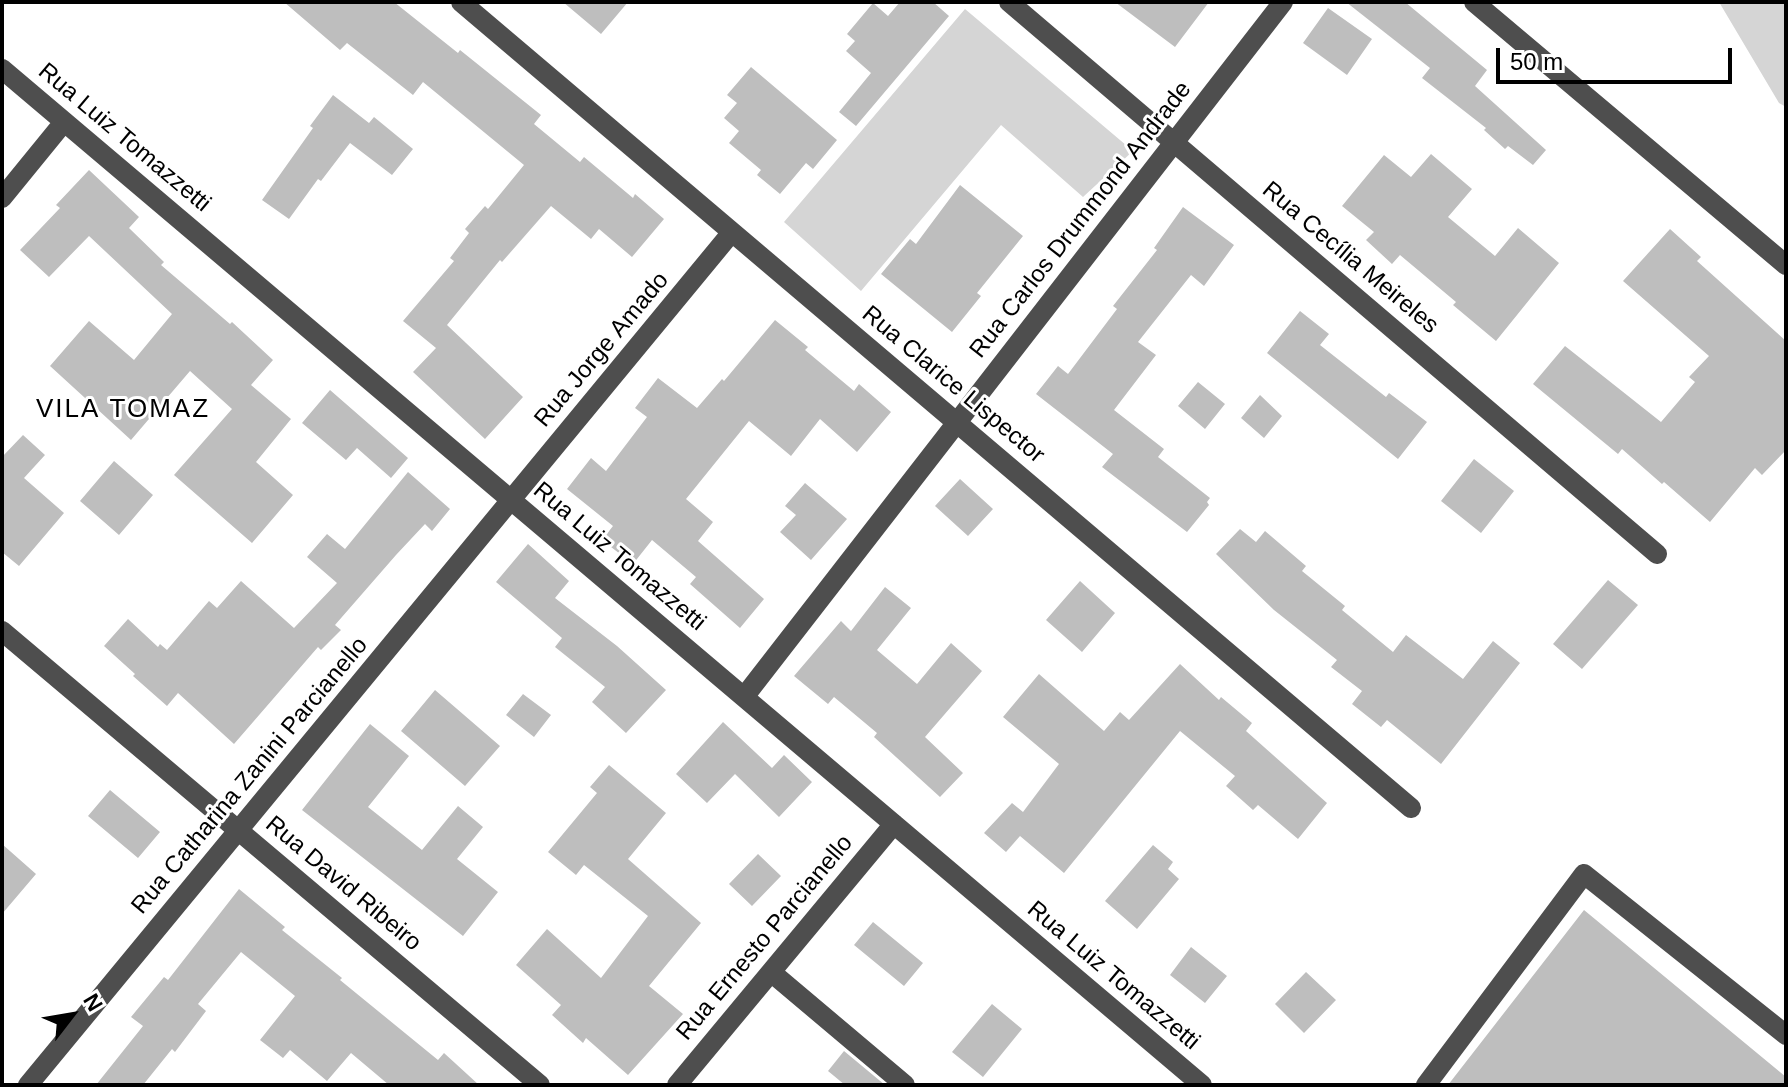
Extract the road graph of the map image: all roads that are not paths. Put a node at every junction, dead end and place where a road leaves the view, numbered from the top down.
1 (461, 2) edge
2 (1009, 2) edge
3 (1283, 2) edge
4 (1474, 2) edge
5 (2, 69) edge
6 (64, 122) junction
7 (1174, 143) junction
8 (2, 198) edge
9 (732, 232) junction
10 (1786, 265) edge
11 (957, 423) junction
12 (511, 500) junction
13 (1657, 554) dead end
14 (2, 631) edge
15 (744, 697) junction
16 (1411, 808) dead end
17 (894, 824) junction
18 (238, 830) junction
19 (771, 972) junction
20 (1786, 1035) edge
21 (28, 1085) edge
22 (540, 1085) edge
23 (677, 1085) edge
24 (905, 1085) edge
25 (1202, 1085) edge
26 (1426, 1085) edge

1 - 9 street, Rua Clarice Lispector
2 - 7 street, Rua Cecília Meireles
3 - 7 street, Rua Carlos Drummond Andrade
4 - 10 street
5 - 6 street, Rua Luiz Tomazzetti
6 - 8 street
6 - 12 street, Rua Luiz Tomazzetti
7 - 11 street, Rua Carlos Drummond Andrade
7 - 13 street, Rua Cecília Meireles
9 - 11 street, Rua Clarice Lispector
9 - 12 street, Rua Jorge Amado
11 - 15 street, Rua Carlos Drummond Andrade
11 - 16 street, Rua Clarice Lispector
12 - 15 street, Rua Luiz Tomazzetti
12 - 18 street, Rua Catharina Zanini Parcianello
14 - 18 street, Rua David Ribeiro
15 - 17 street, Rua Luiz Tomazzetti
17 - 19 street, Rua Ernesto Parcianello
17 - 25 street, Rua Luiz Tomazzetti
18 - 21 street, Rua Catharina Zanini Parcianello
18 - 22 street, Rua David Ribeiro
19 - 23 street, Rua Ernesto Parcianello
19 - 24 street
20 - 26 street

